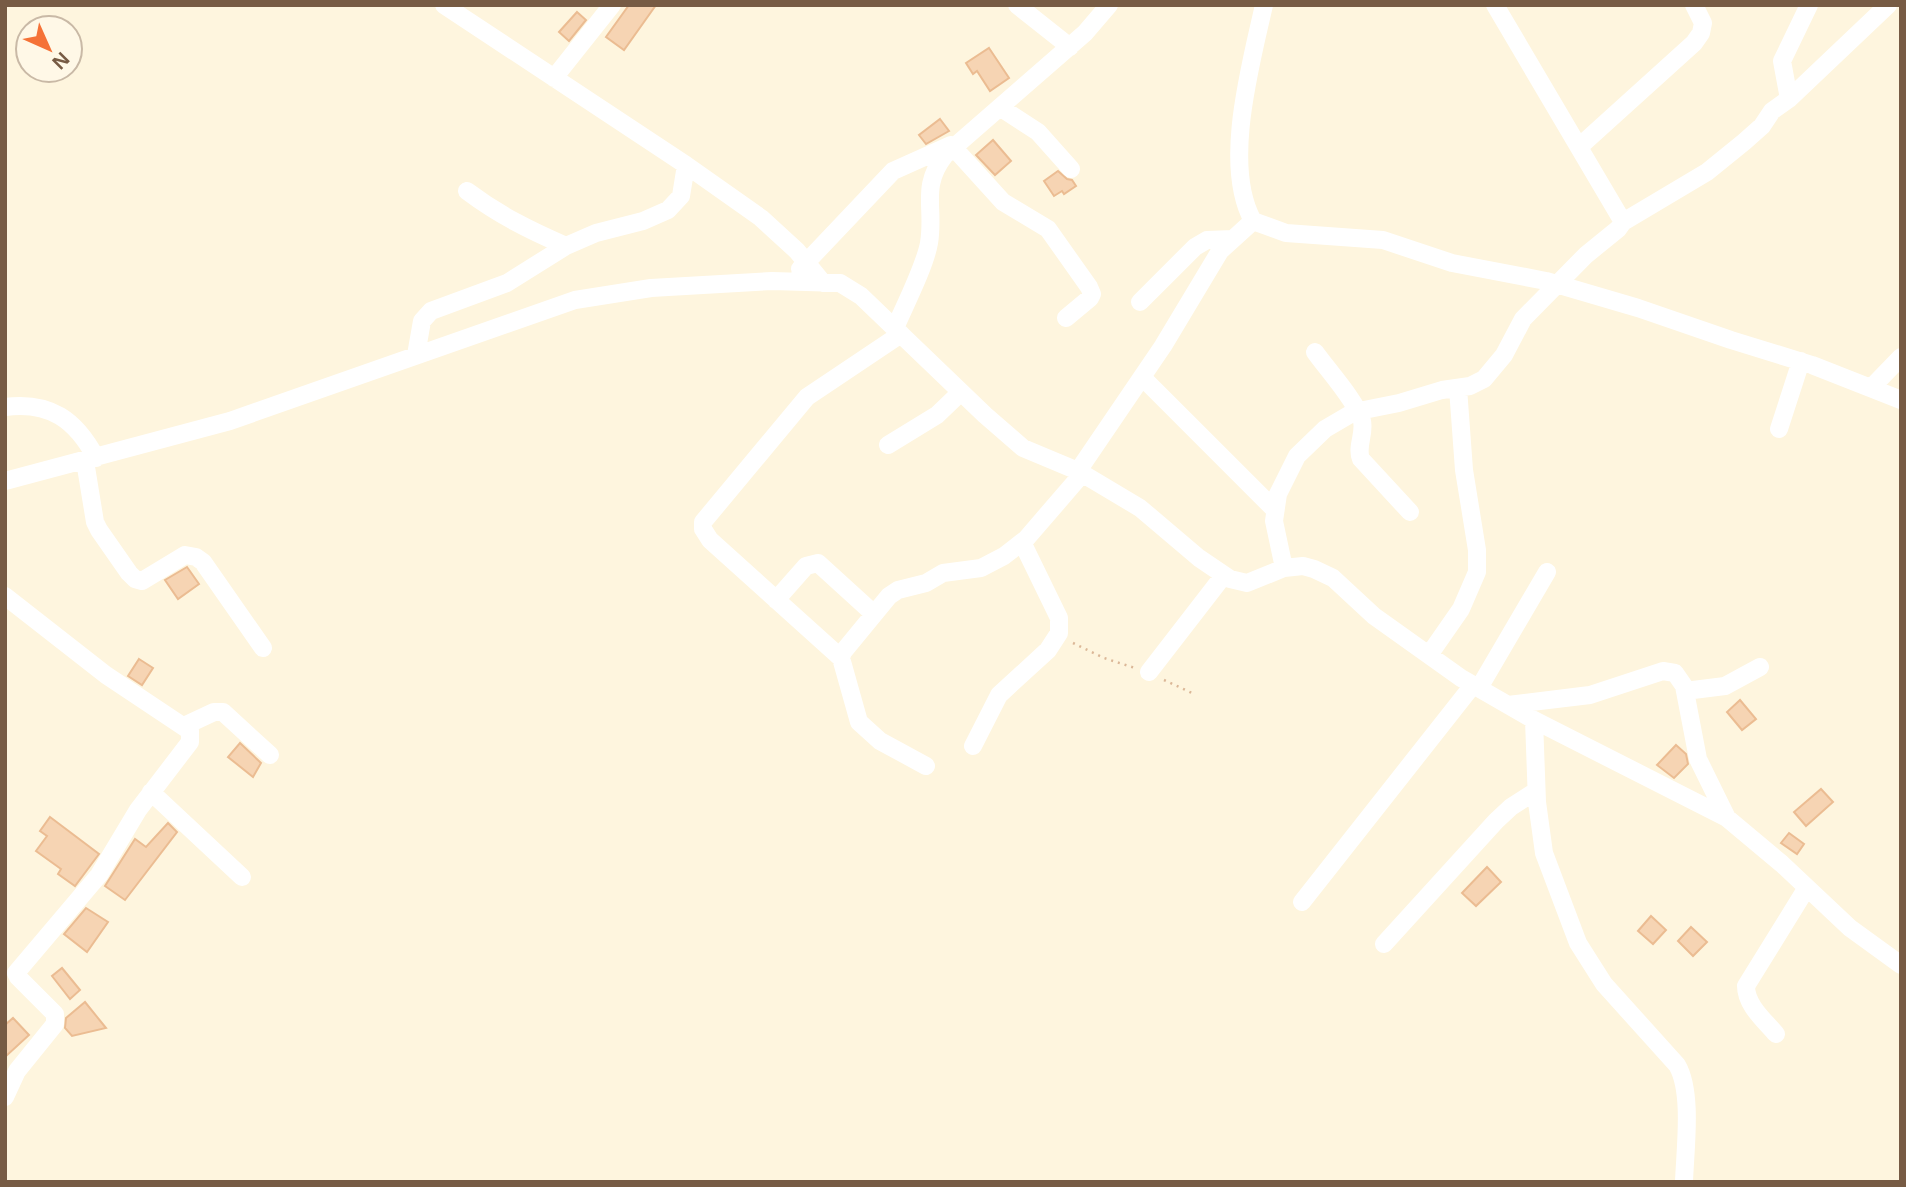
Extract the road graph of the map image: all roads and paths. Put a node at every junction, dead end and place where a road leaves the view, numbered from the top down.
1 (443, 5) edge
2 (612, 5) edge
3 (1017, 5) edge
4 (1109, 5) edge
5 (1264, 5) edge
6 (1495, 5) edge
7 (1694, 5) edge
8 (1809, 5) edge
9 (1888, 5) edge
10 (1070, 47) junction
11 (554, 78) junction
12 (1788, 99) junction
13 (1001, 108) junction
14 (959, 144) junction
15 (1579, 147) junction
16 (687, 165) junction
17 (1071, 169) dead end
18 (467, 191) dead end
19 (1253, 221) junction
20 (1623, 222) junction
21 (1233, 239) junction
22 (566, 246) junction
23 (807, 262) junction
24 (787, 282) junction
25 (823, 283) junction
26 (1558, 285) junction
27 (1140, 302) dead end
28 (1066, 318) dead end
29 (898, 331) junction
30 (1315, 352) dead end
31 (416, 355) junction
32 (1901, 357) edge
33 (1801, 361) junction
34 (1142, 377) junction
35 (1458, 388) junction
36 (1871, 388) junction
37 (961, 392) junction
38 (1901, 400) edge
39 (5, 407) edge
40 (1358, 411) junction
41 (1779, 429) dead end
42 (888, 445) dead end
43 (90, 460) junction
44 (1080, 472) junction
45 (5, 481) edge
46 (1275, 510) junction
47 (1410, 512) dead end
48 (1022, 542) junction
49 (1284, 568) junction
50 (1547, 572) dead end
51 (1224, 575) junction
52 (5, 596) edge
53 (776, 600) junction
54 (874, 614) junction
55 (1058, 636) junction
56 (262, 648) dead end
57 (1429, 655) junction
58 (841, 658) junction
59 (1759, 667) dead end
60 (1149, 672) junction
61 (1476, 687) junction
62 (1685, 691) junction
63 (1192, 693) dead end
64 (1508, 705) junction
65 (1534, 720) junction
66 (184, 726) junction
67 (972, 747) dead end
68 (270, 755) dead end
69 (926, 766) dead end
70 (1536, 790) junction
71 (151, 792) junction
72 (1727, 818) junction
73 (242, 877) dead end
74 (1806, 889) junction
75 (1302, 902) dead end
76 (1384, 944) dead end
77 (1901, 965) edge
78 (11, 975) edge
79 (1776, 1034) dead end
80 (5, 1097) edge
81 (1684, 1182) edge

1 - 11 street
2 - 11 street
3 - 10 street
4 - 10 street
5 - 19 street
6 - 15 street
7 - 15 street
8 - 12 street
9 - 12 street
10 - 13 street
11 - 16 street
12 - 20 street
13 - 14 street
13 - 17 street
14 - 23 street
14 - 28 street
14 - 29 street
15 - 20 street
16 - 22 street
16 - 23 street
18 - 22 street
19 - 21 street
19 - 26 street
20 - 26 street
21 - 27 street
21 - 34 street
22 - 31 street
23 - 24 street
23 - 25 street
24 - 25 street
24 - 31 street
25 - 29 street
26 - 33 street
26 - 35 street
29 - 37 street
29 - 53 street
30 - 40 street
31 - 43 street
32 - 36 street
33 - 36 street
33 - 41 street
34 - 44 street
34 - 46 street
35 - 40 street
35 - 57 street
36 - 38 street
37 - 42 street
37 - 44 street
39 - 43 street
40 - 46 street
40 - 47 street
43 - 45 street
43 - 56 street
44 - 48 street
44 - 51 street
46 - 49 street
48 - 54 street
48 - 55 street
49 - 51 street
49 - 57 street
50 - 61 street
51 - 60 street
52 - 66 street
53 - 54 street
53 - 58 street
54 - 58 street
55 - 60 path
55 - 67 street
57 - 61 street
58 - 69 street
59 - 62 street
60 - 63 path
61 - 64 street
61 - 75 street
62 - 64 street
62 - 72 street
64 - 65 street
65 - 70 street
65 - 72 street
66 - 68 street
66 - 71 street
70 - 76 street
70 - 81 street
71 - 73 street
71 - 78 street
72 - 74 street
74 - 77 street
74 - 79 street
78 - 80 street

